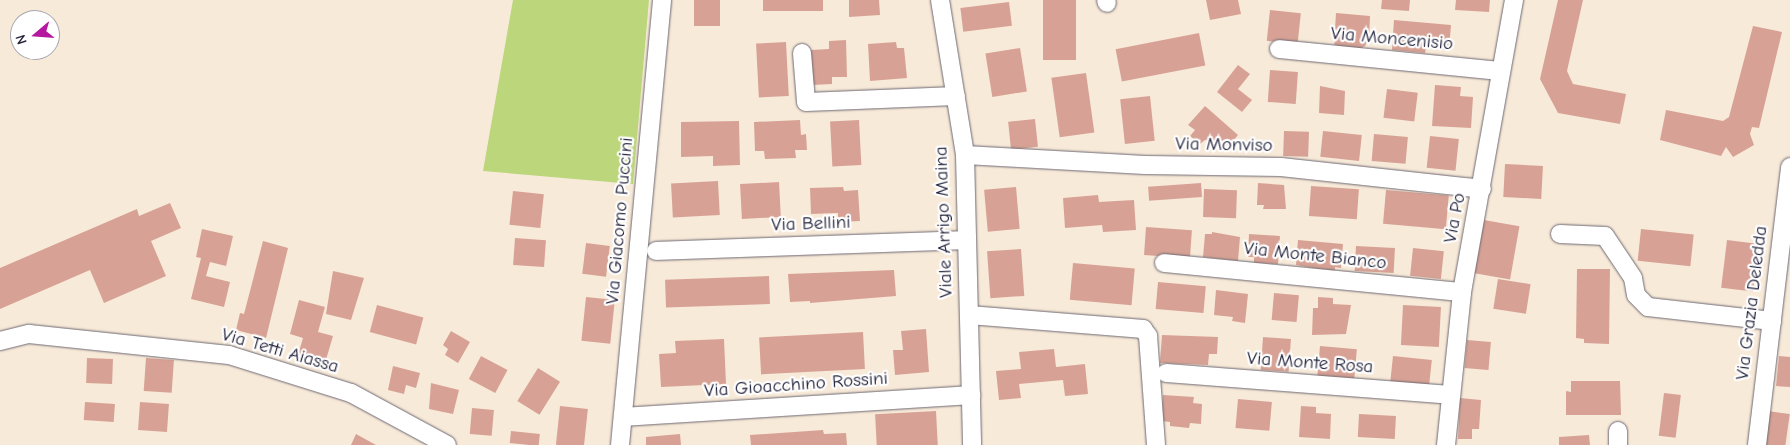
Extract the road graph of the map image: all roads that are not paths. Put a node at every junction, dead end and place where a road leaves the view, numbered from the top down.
1 (662, 0) edge
2 (940, 0) edge
3 (1514, 0) edge
4 (1279, 49) dead end
5 (802, 53) dead end
6 (1502, 71) junction
7 (956, 96) junction
8 (965, 154) junction
9 (1790, 167) edge
10 (1482, 189) junction
11 (1560, 234) dead end
12 (967, 240) junction
13 (656, 251) dead end
14 (1164, 263) dead end
15 (1462, 292) junction
16 (969, 315) junction
17 (1772, 321) junction
18 (0, 341) edge
19 (1166, 373) dead end
20 (971, 394) junction
21 (1451, 395) junction
22 (623, 417) junction
23 (447, 445) edge
24 (620, 445) edge
25 (972, 445) edge
26 (1156, 445) edge
27 (1446, 445) edge
28 (1757, 445) edge

1 - 22 street, Via Giacomo Puccini
2 - 7 street, Viale Arrigo Maina
3 - 6 street, Via Po
4 - 6 street, Via Moncenisio
5 - 7 street
6 - 10 street, Via Po
7 - 8 street, Viale Arrigo Maina
8 - 10 street, Via Monviso
8 - 12 street, Viale Arrigo Maina
9 - 17 street, Via Grazia Deledda
10 - 15 street, Via Po
11 - 17 street
12 - 13 street, Via Bellini
12 - 16 street, Viale Arrigo Maina
14 - 15 street, Via Monte Bianco
15 - 21 street, Via Po
16 - 20 street, Viale Arrigo Maina
16 - 26 street
17 - 28 street, Via Grazia Deledda
18 - 23 street, Via Tetti Aiassa
19 - 21 street, Via Monte Rosa
20 - 22 street, Via Gioacchino Rossini
20 - 25 street, Viale Arrigo Maina
21 - 27 street, Via Po
22 - 24 street, Via Giacomo Puccini

